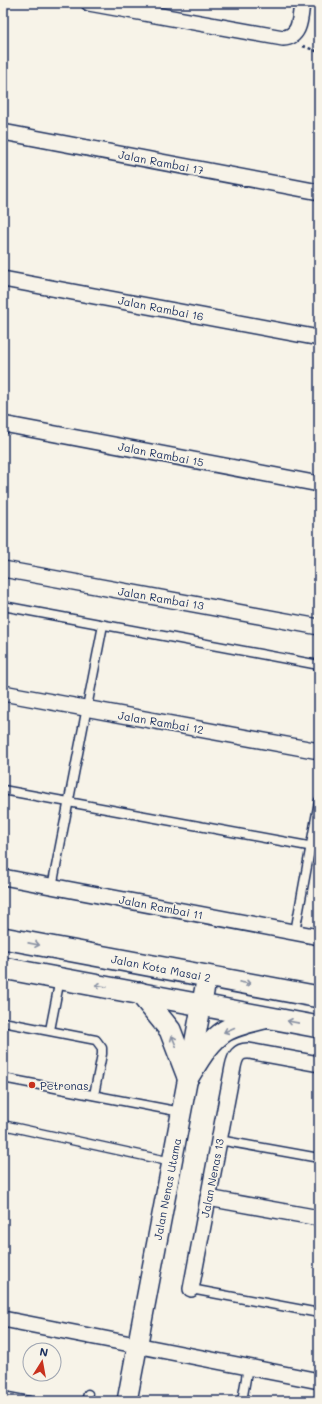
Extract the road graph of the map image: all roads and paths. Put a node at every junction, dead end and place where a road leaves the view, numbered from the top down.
1 (89, 3) edge
2 (302, 3) edge
3 (3, 132) edge
4 (319, 192) edge
5 (3, 279) edge
6 (319, 338) edge
7 (3, 424) edge
8 (319, 484) edge
9 (3, 569) edge
10 (3, 606) edge
11 (103, 625) junction
12 (319, 627) edge
13 (319, 665) edge
14 (3, 693) edge
15 (87, 708) junction
16 (319, 751) edge
17 (3, 790) edge
18 (319, 801) edge
19 (68, 802) junction
20 (315, 847) edge
21 (3, 878) edge
22 (52, 887) junction
23 (295, 932) junction
24 (319, 937) edge
25 (3, 938) edge
26 (3, 968) edge
27 (206, 976) junction
28 (60, 979) junction
29 (140, 993) junction
30 (319, 997) edge
31 (201, 1005) junction
32 (266, 1017) junction
33 (3, 1022) edge
34 (319, 1027) edge
35 (50, 1030) junction
36 (319, 1064) edge
37 (3, 1078) edge
38 (188, 1078) junction
39 (94, 1096) junction
40 (181, 1112) junction
41 (3, 1125) edge
42 (219, 1140) junction
43 (319, 1158) edge
44 (172, 1162) junction
45 (208, 1198) junction
46 (319, 1218) edge
47 (191, 1289) joint
48 (319, 1313) edge
49 (3, 1319) edge
50 (137, 1345) junction
51 (248, 1367) junction
52 (319, 1381) edge
53 (3, 1396) edge
54 (29, 1401) edge
55 (127, 1401) edge
56 (242, 1401) edge

1 - 2 street
3 - 4 street, Jalan Rambai 17
5 - 6 street, Jalan Rambai 16
7 - 8 street, Jalan Rambai 15
9 - 12 street, Jalan Rambai 13
10 - 11 lane
11 - 13 lane
11 - 15 lane
14 - 15 street, Jalan Rambai 12
15 - 16 street, Jalan Rambai 12
15 - 19 lane
17 - 19 lane
18 - 20 lane
19 - 20 lane
19 - 22 lane
20 - 23 lane
21 - 22 street, Jalan Rambai 11
22 - 23 street, Jalan Rambai 11
23 - 24 street, Jalan Rambai 11
25 -> 27 main road, Jalan Kota Masai 2
26 - 28 main road
27 -> 30 main road, Jalan Kota Masai 2
27 - 31 street, Jalan Nenas Utama
29 -> 28 main road
28 - 35 lane
29 - 31 main road
38 -> 29 main road
31 - 32 main road
31 - 38 street, Jalan Nenas Utama
34 -> 32 main road
32 -> 38 main road
33 - 35 lane
35 - 39 lane
36 - 42 street, Jalan Nenas 13
37 - 39 lane
38 - 40 street, Jalan Nenas Utama
39 - 40 lane
40 - 44 street, Jalan Nenas Utama
41 - 44 lane
42 - 43 lane
42 - 45 street, Jalan Nenas 13
44 - 50 street, Jalan Nenas Utama
45 - 46 street
45 - 47 street, Jalan Nenas 13
47 - 48 lane
49 - 50 street
50 - 51 street
50 - 55 street, Jalan Nenas Utama
51 - 52 street
51 - 56 lane
53 - 54 lane

